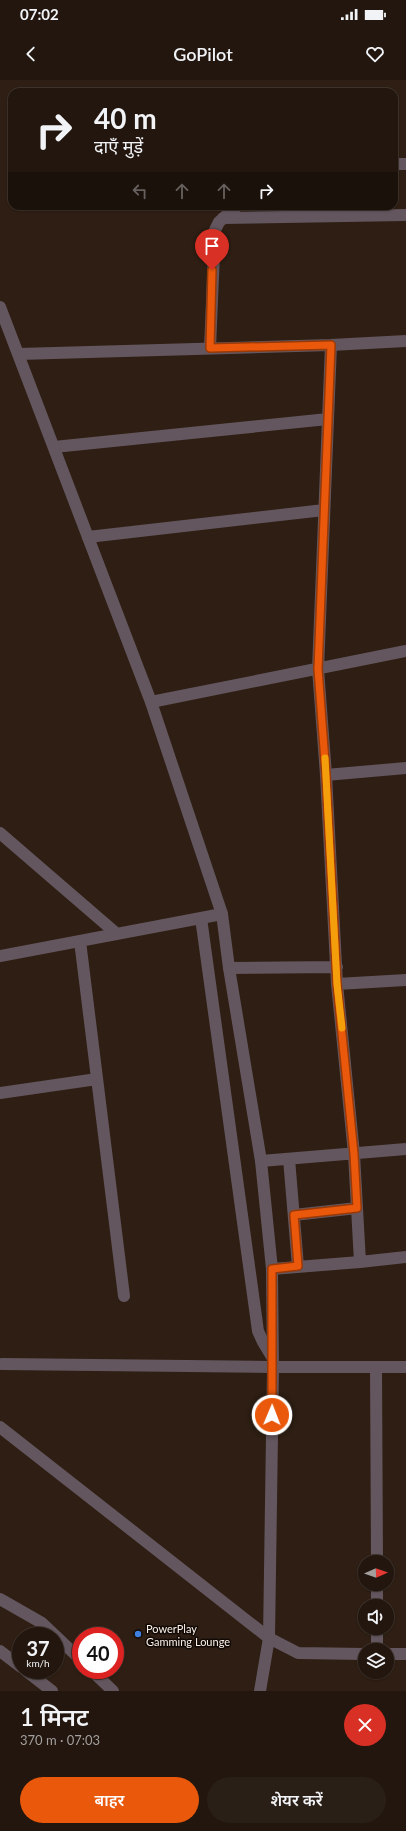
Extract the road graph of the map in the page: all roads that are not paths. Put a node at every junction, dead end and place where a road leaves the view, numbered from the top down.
1 (232, 210) edge
2 (406, 215) edge
3 (223, 218) junction
4 (0, 307) edge
5 (406, 341) edge
6 (331, 345) junction
7 (210, 348) junction
8 (19, 354) junction
9 (328, 419) junction
10 (54, 447) junction
11 (324, 510) junction
12 (88, 537) junction
13 (406, 651) edge
14 (318, 669) junction
15 (151, 702) junction
16 (406, 768) edge
17 (326, 775) junction
18 (0, 833) edge
19 (222, 914) junction
20 (201, 918) junction
21 (117, 934) junction
22 (80, 941) junction
23 (0, 956) edge
24 (337, 967) junction
25 (229, 968) junction
26 (406, 980) edge
27 (337, 984) junction
28 (98, 1079) junction
29 (0, 1093) edge
30 (406, 1149) edge
31 (354, 1154) junction
32 (289, 1159) junction
33 (261, 1161) junction
34 (357, 1208) junction
35 (294, 1215) junction
36 (406, 1257) edge
37 (360, 1262) junction
38 (298, 1266) junction
39 (272, 1269) junction
40 (124, 1296) dead end
41 (272, 1362) junction
42 (2, 1364) dead end
43 (406, 1367) edge
44 (376, 1368) junction
45 (0, 1427) edge
46 (377, 1555) edge
47 (0, 1599) edge
48 (269, 1638) junction
49 (0, 1650) edge
50 (72, 1651) edge
51 (358, 1654) edge
52 (394, 1654) edge
53 (406, 1654) edge
54 (12, 1660) edge
55 (37, 1679) edge
56 (100, 1679) edge
57 (52, 1691) edge
58 (113, 1691) edge
59 (260, 1691) edge

1 - 3 street
2 - 3 street
3 - 7 street
4 - 8 street
5 - 6 street
6 - 7 street
6 - 9 street
7 - 8 street
8 - 10 street
9 - 10 street
9 - 11 street
10 - 12 street
11 - 12 street
11 - 14 street
12 - 15 street
13 - 14 street
14 - 15 street
14 - 17 street
15 - 19 street
16 - 17 street
17 - 24 street
18 - 21 street
19 - 20 street
19 - 25 street
20 - 21 street
20 - 41 street
21 - 22 street
22 - 23 street
22 - 28 street
24 - 25 street
24 - 27 street
25 - 33 street
26 - 27 street
27 - 31 street
28 - 29 street
28 - 40 street
30 - 31 street
31 - 32 street
31 - 34 street
32 - 33 street
32 - 35 street
33 - 39 street
34 - 35 street
34 - 37 street
35 - 38 street
36 - 37 street
37 - 38 street
38 - 39 street
39 - 41 street
41 - 42 street
41 - 44 street
41 - 48 street
43 - 44 street
44 - 46 street
45 - 48 street
47 - 50 street
48 - 51 street
48 - 59 street
49 - 54 street
52 - 53 street
55 - 57 street
56 - 58 street

